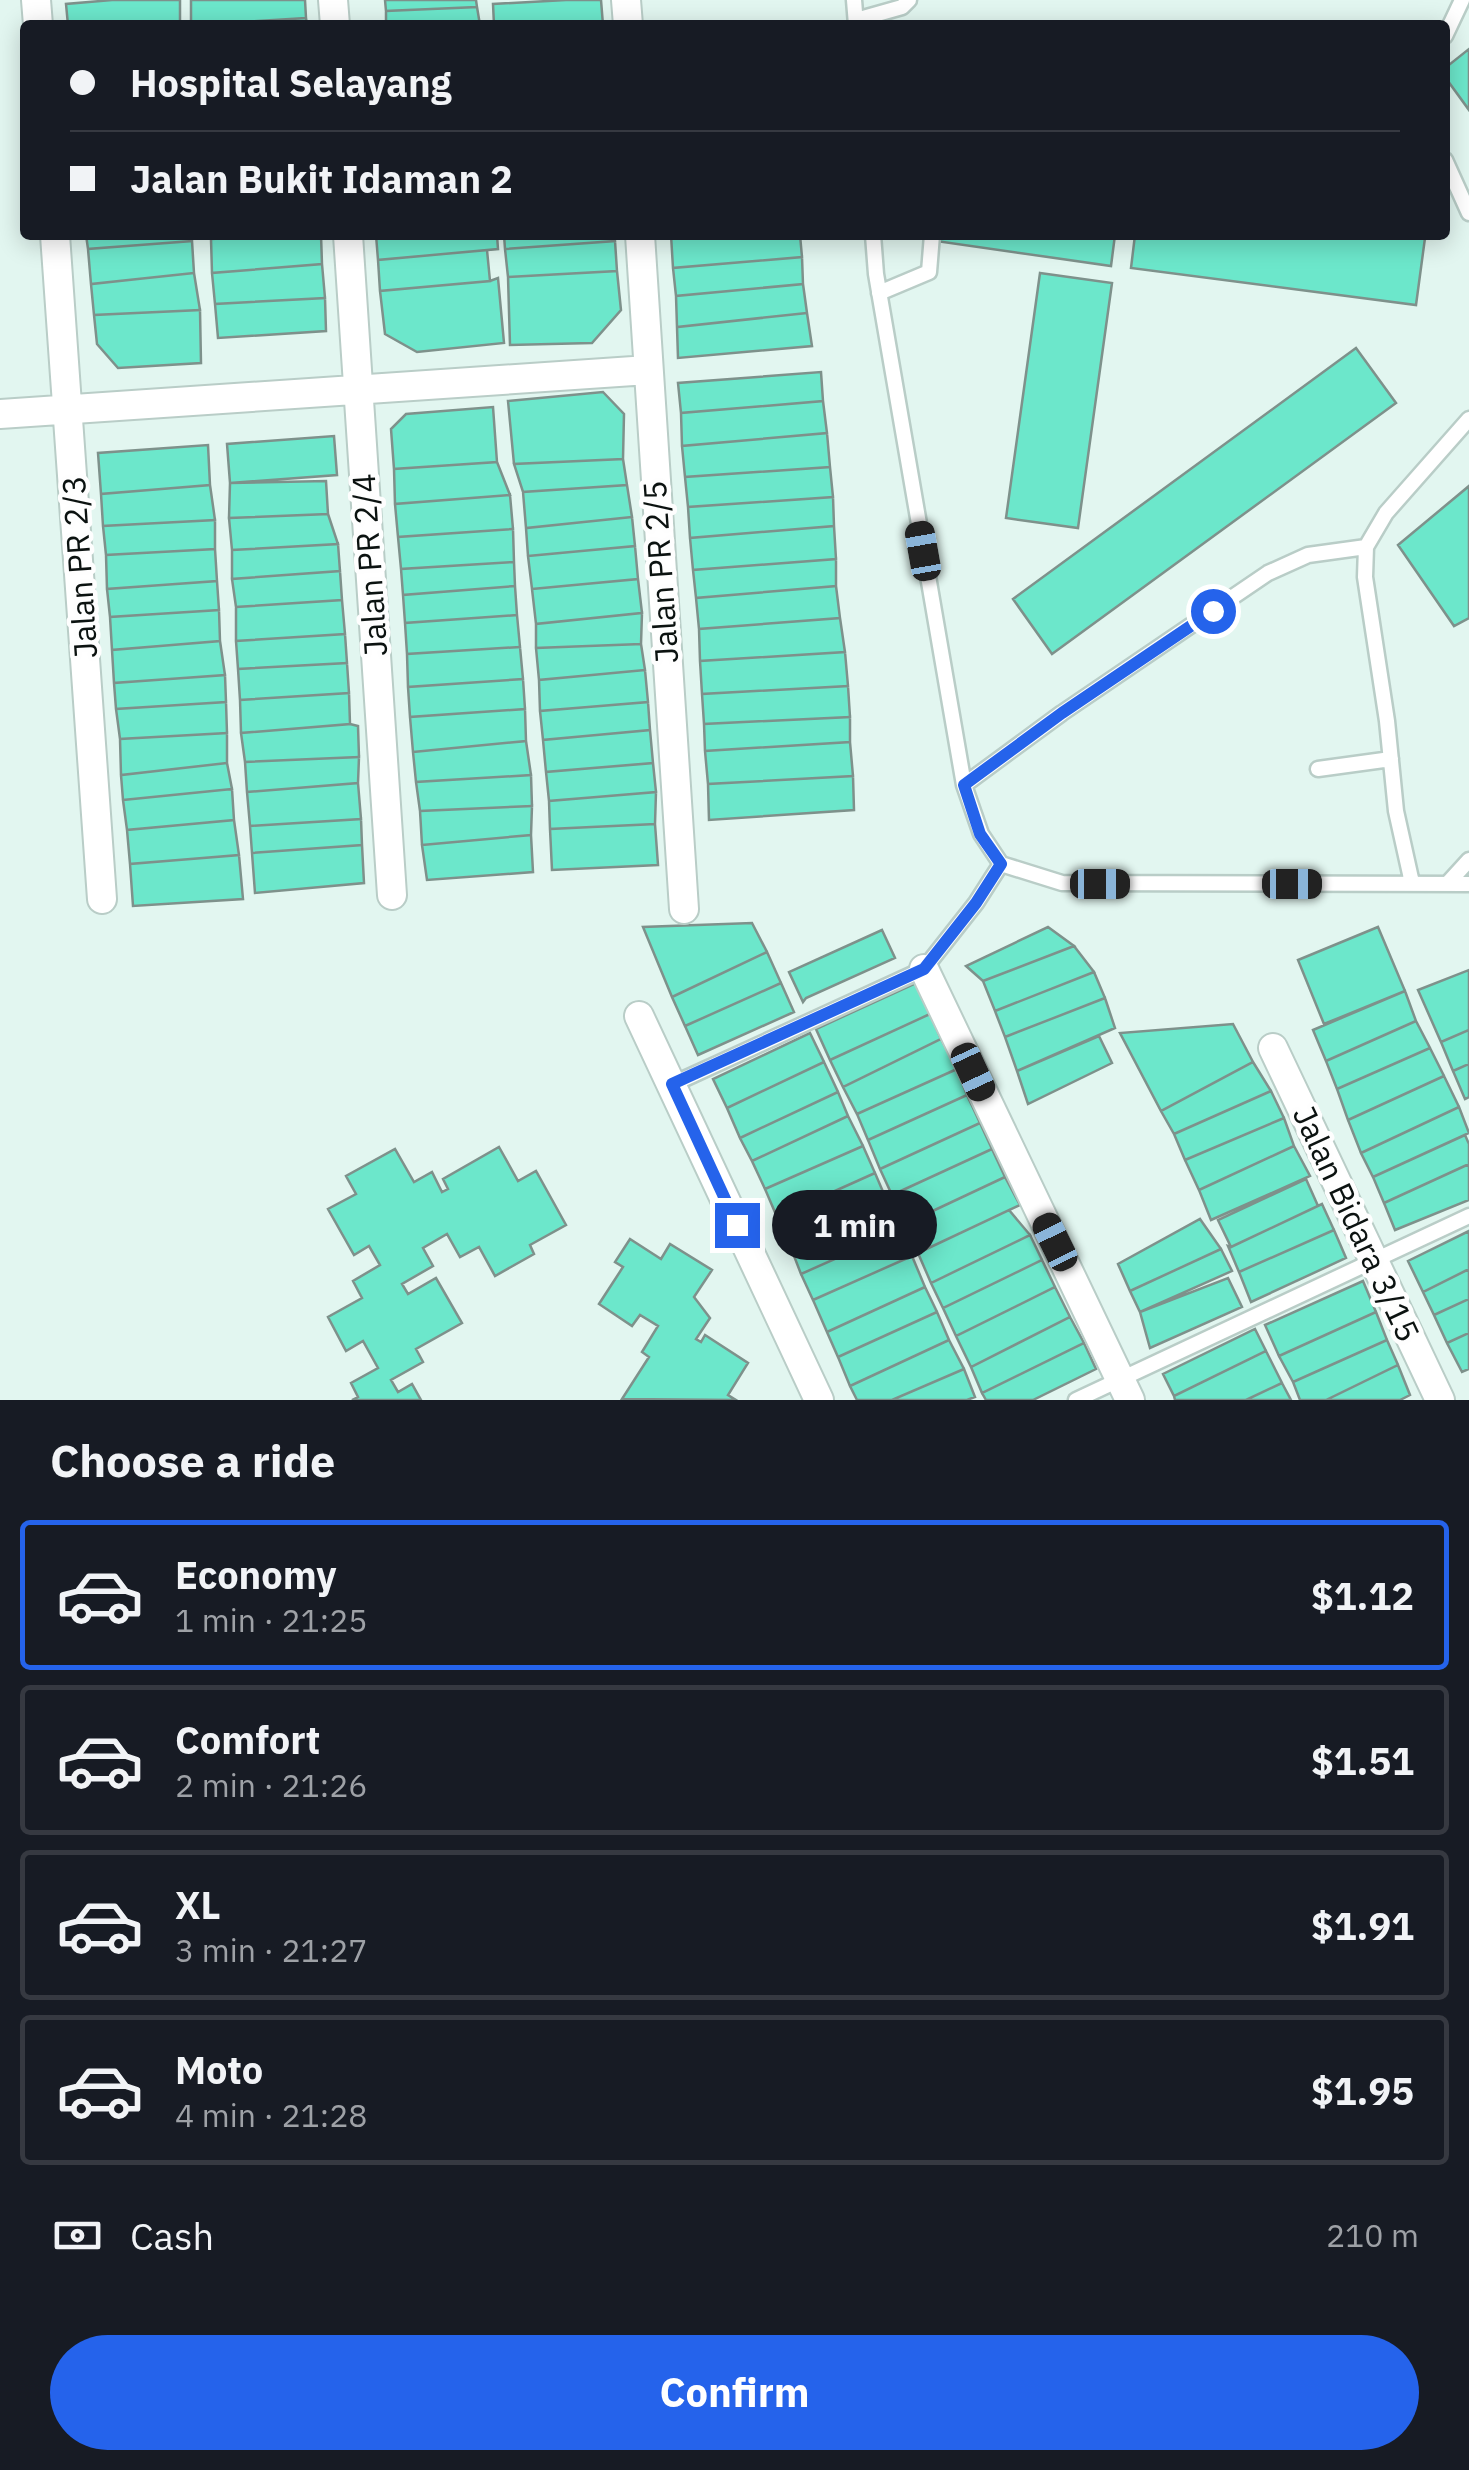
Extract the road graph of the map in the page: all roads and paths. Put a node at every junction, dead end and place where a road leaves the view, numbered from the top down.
1 (909, 0) edge
2 (1462, 0) edge
3 (865, 20) edge
4 (1450, 25) edge
5 (1450, 171) edge
6 (1469, 213) edge
7 (55, 240) edge
8 (348, 240) edge
9 (640, 240) edge
10 (873, 240) edge
11 (932, 240) edge
12 (879, 293) junction
13 (648, 370) junction
14 (358, 390) junction
15 (69, 409) junction
16 (0, 414) edge
17 (1469, 419) edge
18 (1366, 547) junction
19 (1391, 759) junction
20 (1318, 770) dead end
21 (964, 785) junction
22 (1469, 860) edge
23 (1001, 864) junction
24 (1412, 883) junction
25 (1448, 884) junction
26 (1469, 884) edge
27 (392, 895) dead end
28 (102, 899) dead end
29 (684, 909) dead end
30 (924, 969) junction
31 (639, 1016) dead end
32 (1272, 1048) dead end
33 (672, 1084) junction
34 (1469, 1216) edge
35 (1374, 1261) junction
36 (1125, 1390) edge
37 (819, 1400) edge
38 (1076, 1400) edge
39 (1440, 1400) edge

1 - 3 lane
2 - 4 lane
5 - 6 lane
7 - 15 street, Jalan PR 2/3
8 - 14 street, Jalan PR 2/4
9 - 13 street, Jalan PR 2/5
10 - 12 lane
11 - 12 lane
12 - 21 lane
13 - 14 street
13 - 29 street, Jalan PR 2/5
14 - 15 street
14 - 27 street, Jalan PR 2/4
15 - 16 street
15 - 28 street, Jalan PR 2/3
17 - 18 lane
18 - 19 lane
18 - 21 lane
19 - 20 lane
19 - 24 lane
21 - 23 lane
22 - 25 lane
23 - 24 lane
23 - 30 lane
24 - 25 lane
25 - 26 lane
30 - 33 lane
30 - 36 street
31 - 33 street
32 - 35 street, Jalan Bidara 3/15
33 - 37 street
34 - 35 lane
35 - 36 lane
35 - 39 street, Jalan Bidara 3/15
36 - 38 lane

